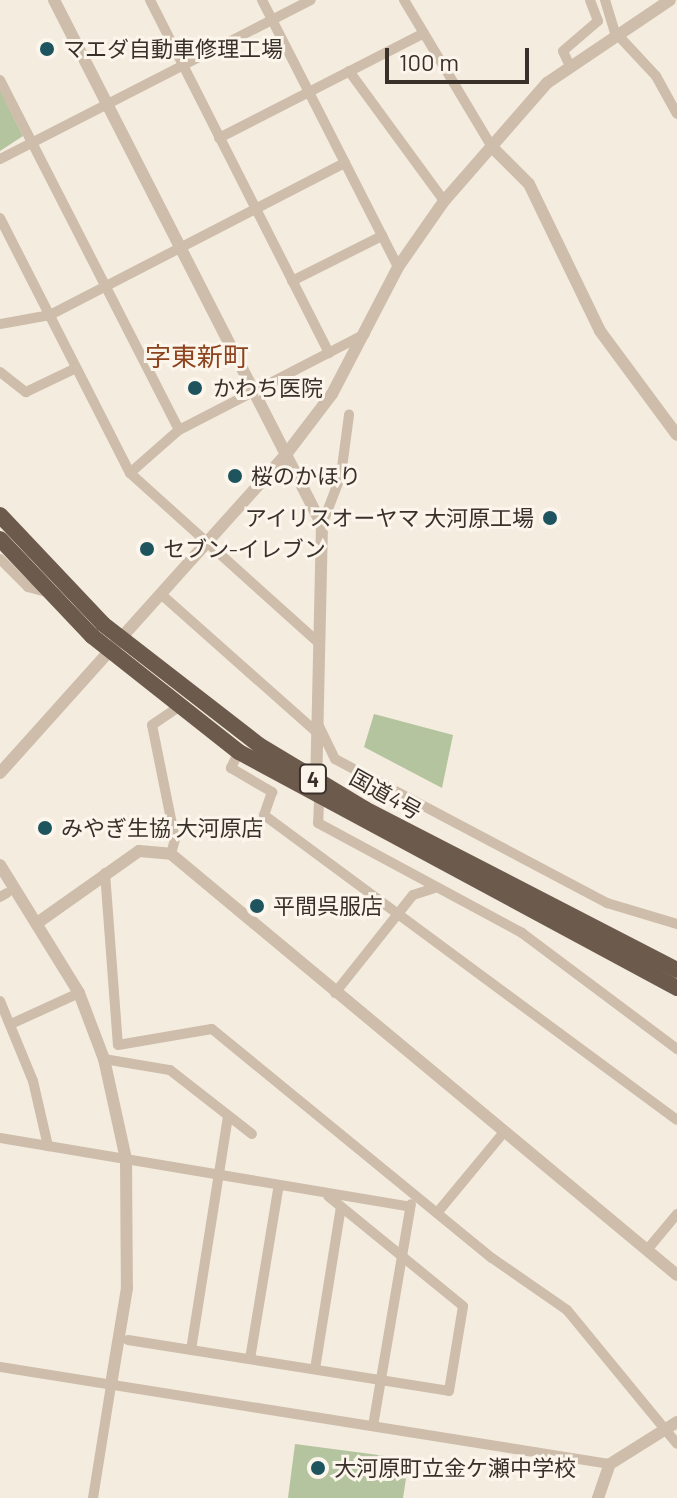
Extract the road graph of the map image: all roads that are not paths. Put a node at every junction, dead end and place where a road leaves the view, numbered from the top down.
1 (54, 0) edge
2 (150, 0) edge
3 (262, 0) edge
4 (311, 0) edge
5 (404, 0) edge
6 (590, 0) edge
7 (605, 0) edge
8 (670, 0) edge
9 (272, 20) junction
10 (615, 32) junction
11 (424, 33) junction
12 (569, 64) junction
13 (183, 66) junction
14 (349, 71) junction
15 (0, 80) edge
16 (309, 92) junction
17 (108, 104) junction
18 (677, 114) edge
19 (219, 138) junction
20 (32, 142) junction
21 (492, 147) junction
22 (0, 159) edge
23 (345, 163) junction
24 (444, 201) junction
25 (255, 209) junction
26 (0, 218) edge
27 (382, 236) junction
28 (182, 248) junction
29 (398, 267) junction
30 (292, 281) junction
31 (106, 287) junction
32 (50, 315) junction
33 (0, 324) edge
34 (365, 334) junction
35 (329, 353) junction
36 (76, 368) junction
37 (0, 372) edge
38 (255, 391) junction
39 (349, 415) dead end
40 (179, 430) junction
41 (677, 435) edge
42 (287, 453) junction
43 (130, 473) junction
44 (0, 515) edge
45 (322, 525) junction
46 (0, 539) edge
47 (210, 544) junction
48 (0, 559) edge
49 (47, 592) junction
50 (162, 595) junction
51 (318, 642) junction
52 (116, 646) junction
53 (177, 708) junction
54 (315, 725) junction
55 (239, 752) junction
56 (0, 773) edge
57 (316, 781) junction
58 (319, 800) junction
59 (171, 854) junction
60 (0, 865) edge
61 (105, 873) junction
62 (434, 888) junction
63 (399, 915) junction
64 (40, 921) junction
65 (677, 924) edge
66 (677, 970) edge
67 (677, 988) edge
68 (79, 993) junction
69 (335, 993) junction
70 (0, 1001) edge
71 (11, 1024) junction
72 (122, 1047) junction
73 (677, 1049) edge
74 (104, 1059) junction
75 (120, 1062) junction
76 (228, 1116) junction
77 (677, 1120) edge
78 (504, 1132) junction
79 (252, 1134) dead end
80 (0, 1138) edge
81 (48, 1146) junction
82 (126, 1159) junction
83 (220, 1179) junction
84 (278, 1189) junction
85 (328, 1196) junction
86 (418, 1197) junction
87 (408, 1206) junction
88 (341, 1207) junction
89 (437, 1213) junction
90 (677, 1214) edge
91 (647, 1250) junction
92 (401, 1255) junction
93 (677, 1275) edge
94 (128, 1340) dead end
95 (191, 1350) junction
96 (250, 1359) junction
97 (0, 1367) edge
98 (315, 1369) junction
99 (381, 1380) junction
100 (111, 1385) junction
101 (373, 1426) junction
102 (671, 1426) edge
103 (677, 1444) edge
104 (610, 1464) junction
105 (93, 1498) edge
106 (598, 1498) edge

1 - 17 street
2 - 13 street
3 - 9 street
4 - 9 street
5 - 11 street
6 - 12 street
7 - 10 street
8 - 10 street
9 - 13 street
9 - 16 street
10 - 12 street
10 - 18 street
11 - 14 street
11 - 21 street
12 - 21 street
13 - 17 street
13 - 19 street
14 - 16 street
14 - 24 street
15 - 20 street
16 - 19 street
16 - 23 street
17 - 20 street
17 - 28 street
19 - 25 street
20 - 22 street
20 - 31 street
21 - 24 street
21 - 41 street
23 - 25 street
23 - 27 street
24 - 29 street
25 - 28 street
25 - 30 street
26 - 32 street
27 - 29 street
27 - 30 street
28 - 31 street
28 - 38 street
29 - 34 street
30 - 35 street
31 - 32 street
31 - 40 street
32 - 33 street
32 - 36 street
34 - 35 street
34 - 42 street
35 - 38 street
36 - 37 street
36 - 43 street
38 - 40 street
38 - 42 street
39 - 45 street
40 - 43 street
42 - 45 street
42 - 47 street
43 - 47 street
44 - 52 highway, 国道4号 / 4
45 - 51 street
46 - 49 highway, 国道4号 / 4
47 - 50 street
47 - 51 street
48 - 49 street
49 - 52 highway, 国道4号 / 4
50 - 52 street
50 - 54 street
51 - 54 street
52 - 53 highway, 国道4号 / 4
52 - 56 street
52 - 57 highway, 国道4号 / 4
53 - 55 highway, 国道4号 / 4
53 - 59 street
54 - 57 street
54 - 65 street
55 - 58 highway, 国道4号 / 4
55 - 63 street
57 - 66 highway, 国道4号 / 4
58 - 62 street
58 - 67 highway, 国道4号 / 4
59 - 61 street
59 - 69 street
60 - 64 street
61 - 64 street
61 - 72 street
62 - 63 street
62 - 73 street
63 - 69 street
63 - 77 street
64 - 68 street
68 - 71 street
68 - 74 street
69 - 78 street
70 - 71 street
71 - 81 street
72 - 75 street
72 - 86 street
74 - 75 street
74 - 82 street
75 - 76 street
76 - 79 street
76 - 83 street
78 - 89 street
78 - 91 street
80 - 81 street
81 - 82 street
82 - 83 street
82 - 100 street
83 - 84 street
83 - 95 street
84 - 85 street
84 - 96 street
85 - 87 street
85 - 88 street
86 - 87 street
86 - 89 street
87 - 92 street
88 - 92 street
88 - 98 street
89 - 102 street
90 - 91 street
91 - 93 street
92 - 99 street
92 - 99 street
94 - 95 street
95 - 96 street
96 - 98 street
97 - 100 street
98 - 99 street
99 - 101 street
100 - 101 street
100 - 105 street
101 - 104 street
102 - 103 street
102 - 104 street
104 - 106 street

